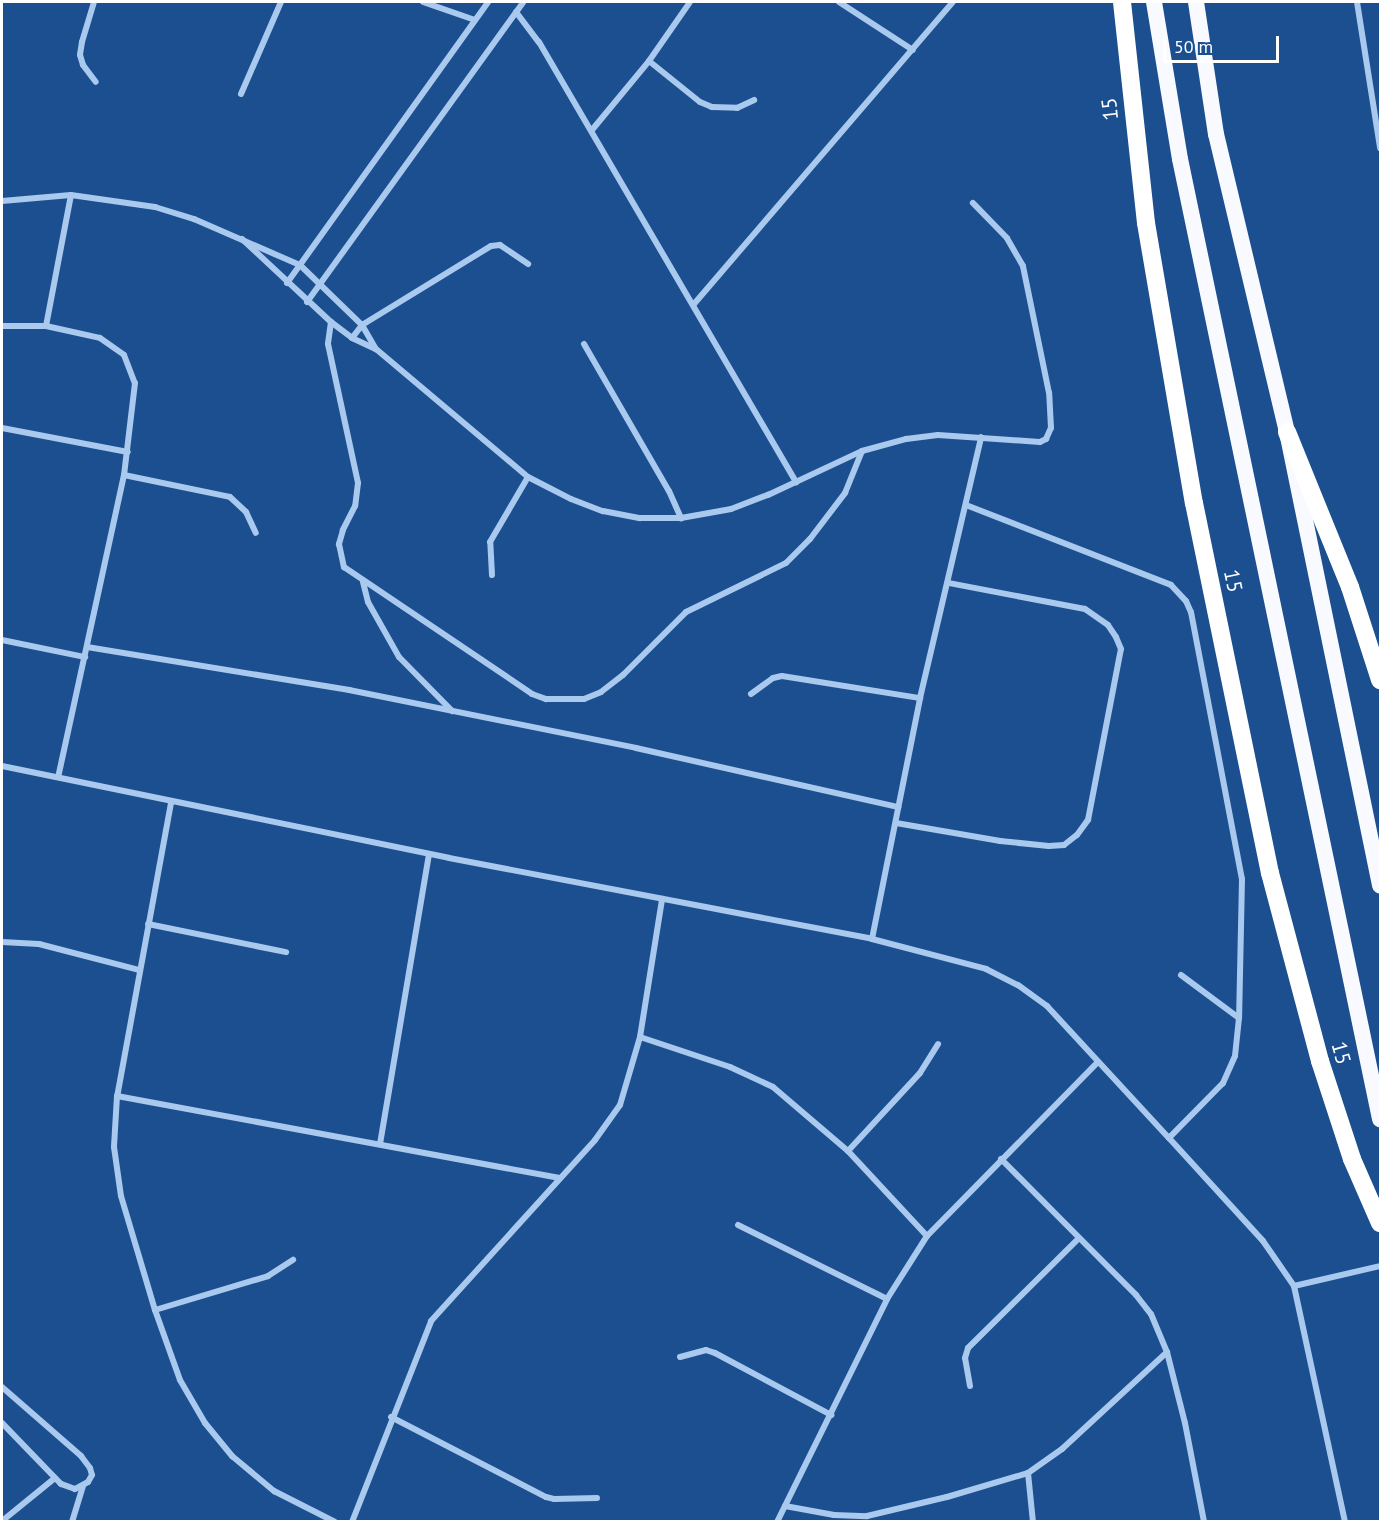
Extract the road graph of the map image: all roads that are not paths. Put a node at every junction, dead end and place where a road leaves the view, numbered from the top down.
1 (94, 2) edge
2 (281, 2) edge
3 (423, 2) edge
4 (488, 2) edge
5 (523, 2) edge
6 (690, 2) edge
7 (839, 2) edge
8 (953, 2) edge
9 (1122, 2) edge
10 (1154, 2) edge
11 (1196, 2) edge
12 (1357, 2) edge
13 (516, 12) junction
14 (475, 20) junction
15 (913, 50) junction
16 (649, 61) junction
17 (96, 82) dead end
18 (241, 93) dead end
19 (754, 100) dead end
20 (1380, 102) edge
21 (1373, 104) junction
22 (592, 130) junction
23 (1380, 148) edge
24 (71, 195) junction
25 (2, 201) edge
26 (973, 203) dead end
27 (242, 238) junction
28 (528, 264) dead end
29 (300, 266) junction
30 (287, 283) junction
31 (322, 285) junction
32 (307, 302) junction
33 (694, 304) junction
34 (331, 322) junction
35 (362, 325) junction
36 (2, 326) edge
37 (46, 326) junction
38 (352, 338) junction
39 (585, 344) dead end
40 (376, 349) junction
41 (2, 428) edge
42 (1287, 432) junction
43 (981, 437) junction
44 (862, 451) junction
45 (128, 452) junction
46 (124, 475) junction
47 (528, 477) junction
48 (796, 482) junction
49 (966, 505) junction
50 (681, 518) junction
51 (256, 533) dead end
52 (492, 575) dead end
53 (363, 582) junction
54 (949, 584) junction
55 (2, 640) edge
56 (87, 647) junction
57 (86, 657) junction
58 (1380, 680) edge
59 (751, 694) dead end
60 (920, 698) junction
61 (452, 711) junction
62 (2, 766) edge
63 (58, 777) junction
64 (171, 803) junction
65 (898, 807) junction
66 (896, 823) junction
67 (429, 854) junction
68 (1380, 886) edge
69 (662, 899) junction
70 (148, 924) junction
71 (872, 939) junction
72 (2, 942) edge
73 (286, 952) dead end
74 (139, 970) junction
75 (1181, 975) dead end
76 (1239, 1018) junction
77 (640, 1037) junction
78 (938, 1044) dead end
79 (1098, 1062) junction
80 (117, 1096) junction
81 (1380, 1119) edge
82 (1169, 1138) junction
83 (380, 1144) junction
84 (848, 1151) junction
85 (1001, 1159) junction
86 (558, 1178) junction
87 (1380, 1223) edge
88 (738, 1226) dead end
89 (927, 1236) junction
90 (1078, 1239) junction
91 (293, 1260) dead end
92 (1380, 1266) edge
93 (1294, 1286) junction
94 (887, 1299) junction
95 (155, 1310) junction
96 (1167, 1352) junction
97 (680, 1357) dead end
98 (970, 1386) dead end
99 (2, 1387) edge
100 (831, 1415) junction
101 (390, 1417) junction
102 (2, 1423) edge
103 (1028, 1473) junction
104 (55, 1478) junction
105 (82, 1487) junction
106 (597, 1498) dead end
107 (785, 1506) junction
108 (867, 1519) edge
109 (2, 1521) edge
110 (72, 1521) edge
111 (335, 1521) edge
112 (352, 1521) edge
113 (777, 1521) edge
114 (1034, 1521) edge
115 (1204, 1521) edge
116 (1345, 1521) edge

1 - 17 street
2 - 18 street
3 - 14 street
4 - 14 street
5 - 13 street
6 - 16 street
7 - 15 street
8 - 15 street
9 - 87 highway, 15 / 15
10 - 81 highway
11 - 42 highway
12 - 21 street
13 - 22 street
13 - 31 street
14 - 29 street
15 - 33 street
16 - 19 street
16 - 22 street
20 - 21 street
21 - 23 street
22 - 33 street
24 - 25 street
24 - 27 street
24 - 37 street
26 - 43 street
27 - 29 street
27 - 30 street
28 - 35 street
29 - 30 street
29 - 31 street
30 - 32 street
31 - 32 street
31 - 35 street
32 - 34 street
33 - 48 street
34 - 38 street
34 - 53 street
35 - 38 street
35 - 40 street
36 - 37 street
37 - 45 street
38 - 40 street
39 - 50 street
40 - 47 street
41 - 45 street
42 - 58 highway
42 - 68 highway
43 - 44 street
43 - 49 street
44 - 48 street
44 - 53 street
45 - 46 street
46 - 51 street
46 - 56 street
47 - 50 street
47 - 52 street
48 - 50 street
49 - 54 street
49 - 76 street
53 - 61 street
54 - 60 street
54 - 66 street
55 - 57 street
56 - 57 street
56 - 61 street
57 - 63 street
59 - 60 street
60 - 65 street
61 - 65 street
62 - 63 street
63 - 64 street
64 - 67 street
64 - 70 street
65 - 66 street
66 - 71 street
67 - 69 street
67 - 83 street
69 - 71 street
69 - 77 street
70 - 73 street
70 - 74 street
71 - 79 street
72 - 74 street
74 - 80 street
75 - 76 street
76 - 82 street
77 - 84 street
77 - 86 street
78 - 84 street
79 - 82 street
79 - 85 street
80 - 83 street
80 - 95 street
82 - 93 street
83 - 86 street
84 - 89 street
85 - 89 street
85 - 90 street
86 - 101 street
88 - 94 street
89 - 94 street
90 - 96 street
90 - 98 street
91 - 95 street
92 - 93 street
93 - 116 street
94 - 100 street
95 - 111 street
96 - 103 street
96 - 115 street
97 - 100 street
99 - 105 street
100 - 107 street
101 - 106 street
101 - 112 street
102 - 104 street
103 - 108 street
103 - 114 street
104 - 105 street
104 - 109 street
105 - 110 street
107 - 108 street
107 - 113 street

